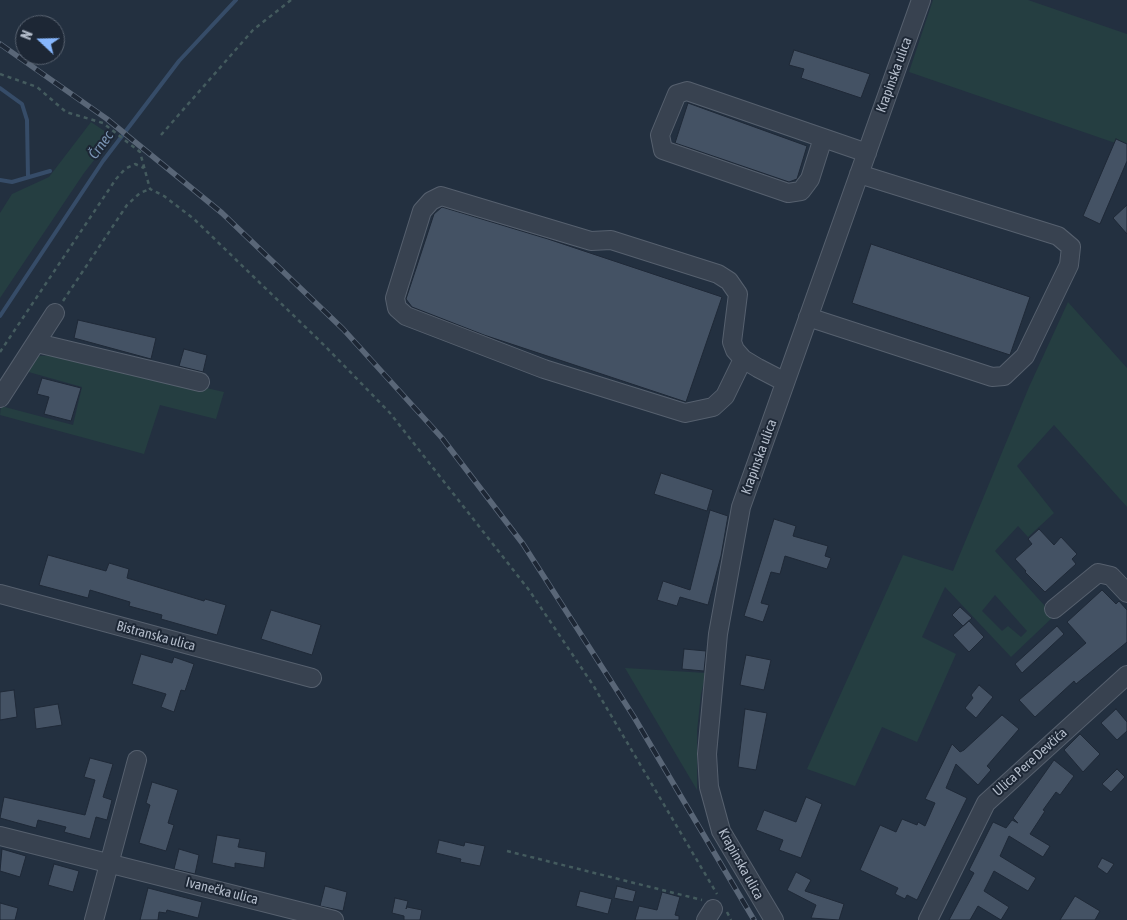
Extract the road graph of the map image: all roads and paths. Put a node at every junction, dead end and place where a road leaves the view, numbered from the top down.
1 (291, 0) edge
2 (921, 0) edge
3 (0, 74) edge
4 (161, 135) dead end
5 (823, 138) junction
6 (867, 153) junction
7 (144, 168) junction
8 (859, 174) junction
9 (150, 189) junction
10 (55, 313) joint
11 (808, 317) junction
12 (37, 343) junction
13 (0, 352) edge
14 (744, 359) junction
15 (200, 382) dead end
16 (785, 382) junction
17 (0, 398) edge
18 (1127, 593) edge
19 (0, 594) edge
20 (1054, 609) dead end
21 (1127, 675) edge
22 (312, 678) dead end
23 (137, 760) dead end
24 (0, 836) edge
25 (507, 851) dead end
26 (109, 864) junction
27 (714, 908) edge
28 (94, 920) edge
29 (334, 920) edge
30 (731, 920) edge
31 (774, 920) edge
32 (928, 920) edge

1 - 4 path
2 - 6 street, Krapinska ulica
3 - 7 path
5 - 5 street
5 - 6 street
6 - 8 street, Krapinska ulica
7 - 9 path
7 - 13 path
8 - 11 street, Krapinska ulica
8 - 11 street
9 - 10 path
9 - 27 path
10 - 12 street
11 - 16 street, Krapinska ulica
12 - 15 street
12 - 17 street
14 - 14 street
14 - 16 street
16 - 31 street, Krapinska ulica
18 - 20 street
19 - 22 street, Bistranska ulica
21 - 32 street, Ulica Pere Devčića
23 - 26 street
24 - 26 street, Ivanečka ulica
25 - 27 path
26 - 28 street
26 - 29 street, Ivanečka ulica
27 - 30 path

